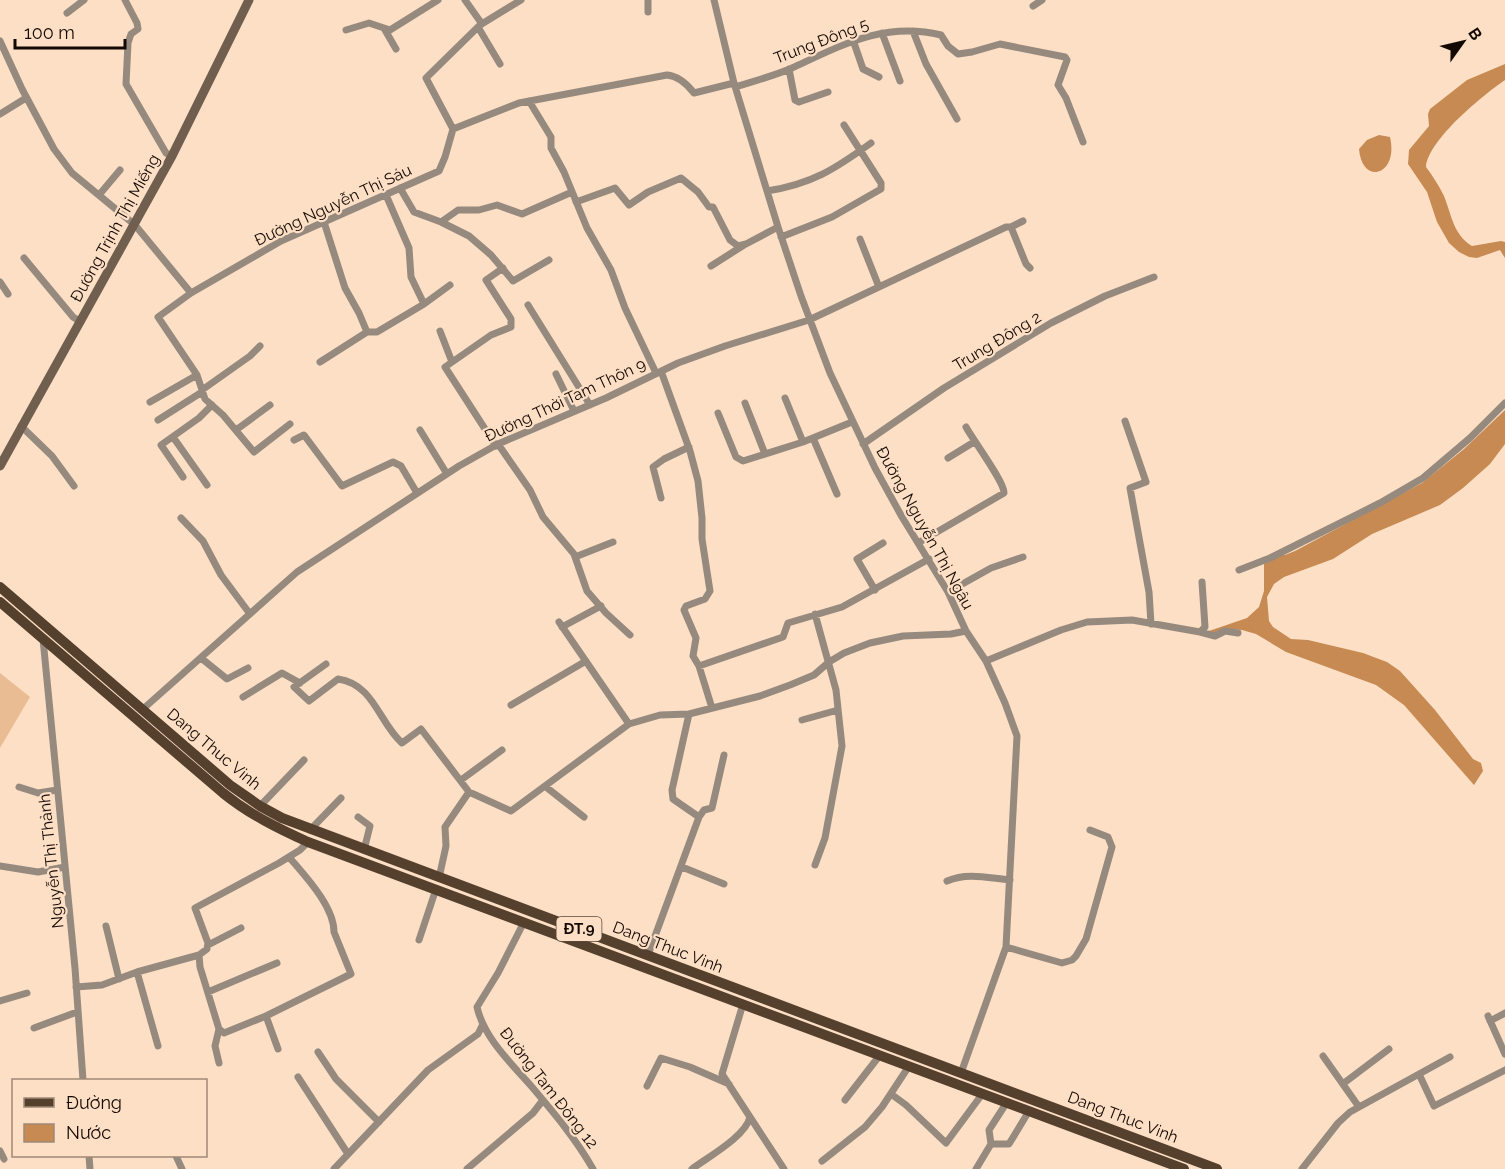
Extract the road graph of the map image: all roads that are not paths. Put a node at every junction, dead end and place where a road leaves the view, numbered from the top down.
1 (125, 0) edge
2 (249, 0) edge
3 (438, 0) edge
4 (465, 0) edge
5 (521, 0) edge
6 (648, 0) edge
7 (714, 0) edge
8 (1042, 0) edge
9 (81, 1) edge
10 (1033, 6) dead end
11 (648, 12) dead end
12 (67, 13) dead end
13 (480, 25) junction
14 (346, 30) dead end
15 (386, 30) junction
16 (913, 32) junction
17 (882, 33) junction
18 (853, 40) junction
19 (0, 42) edge
20 (396, 49) dead end
21 (500, 64) dead end
22 (789, 69) junction
23 (879, 77) dead end
24 (900, 81) dead end
25 (735, 85) junction
26 (828, 92) dead end
27 (26, 98) junction
28 (530, 101) junction
29 (0, 114) edge
30 (957, 119) dead end
31 (844, 125) dead end
32 (453, 129) junction
33 (1083, 142) dead end
34 (871, 143) dead end
35 (860, 151) junction
36 (172, 156) junction
37 (120, 170) dead end
38 (400, 188) junction
39 (767, 191) junction
40 (572, 192) junction
41 (99, 195) junction
42 (386, 195) junction
43 (576, 202) junction
44 (1023, 221) dead end
45 (324, 222) junction
46 (441, 222) junction
47 (135, 225) junction
48 (778, 226) junction
49 (1011, 228) junction
50 (781, 237) junction
51 (860, 239) dead end
52 (746, 244) junction
53 (24, 258) dead end
54 (549, 260) dead end
55 (711, 266) dead end
56 (503, 268) junction
57 (1030, 268) dead end
58 (1154, 277) dead end
59 (0, 282) edge
60 (450, 285) dead end
61 (879, 287) junction
62 (191, 293) junction
63 (8, 294) dead end
64 (424, 304) junction
65 (528, 305) dead end
66 (809, 320) junction
67 (81, 322) junction
68 (440, 331) dead end
69 (367, 332) junction
70 (260, 346) dead end
71 (320, 362) dead end
72 (452, 362) junction
73 (658, 372) junction
74 (556, 374) dead end
75 (197, 375) junction
76 (202, 391) junction
77 (784, 398) dead end
78 (150, 402) dead end
79 (745, 403) dead end
80 (1505, 403) edge
81 (212, 405) junction
82 (270, 405) dead end
83 (590, 405) junction
84 (574, 411) junction
85 (718, 413) dead end
86 (158, 420) dead end
87 (1125, 421) dead end
88 (852, 422) junction
89 (290, 424) dead end
90 (21, 426) junction
91 (966, 427) dead end
92 (236, 430) junction
93 (420, 430) dead end
94 (173, 436) junction
95 (813, 438) junction
96 (294, 440) dead end
97 (804, 442) junction
98 (974, 442) junction
99 (863, 444) junction
100 (497, 445) junction
101 (689, 447) junction
102 (765, 454) junction
103 (948, 458) dead end
104 (0, 466) edge
105 (447, 474) junction
106 (183, 477) dead end
107 (207, 485) dead end
108 (74, 486) dead end
109 (417, 494) junction
110 (837, 494) dead end
111 (661, 498) dead end
112 (181, 518) dead end
113 (613, 542) dead end
114 (883, 543) dead end
115 (918, 543) junction
116 (575, 557) junction
117 (1023, 557) dead end
118 (929, 560) junction
119 (1239, 570) dead end
120 (1202, 582) dead end
121 (0, 587) edge
122 (875, 590) junction
123 (948, 592) junction
124 (0, 602) edge
125 (601, 606) junction
126 (250, 614) junction
127 (815, 614) junction
128 (1151, 624) junction
129 (966, 631) junction
130 (1200, 632) junction
131 (1238, 633) dead end
132 (630, 635) dead end
133 (43, 639) junction
134 (201, 658) junction
135 (586, 661) junction
136 (986, 661) junction
137 (829, 662) junction
138 (326, 663) dead end
139 (699, 666) junction
140 (248, 668) dead end
141 (300, 683) junction
142 (243, 697) dead end
143 (511, 705) dead end
144 (712, 708) junction
145 (143, 710) junction
146 (838, 710) junction
147 (689, 714) junction
148 (802, 720) dead end
149 (629, 724) junction
150 (502, 750) dead end
151 (724, 755) dead end
152 (304, 760) dead end
153 (461, 780) junction
154 (546, 786) junction
155 (19, 787) dead end
156 (57, 790) junction
157 (470, 792) junction
158 (341, 798) dead end
159 (260, 806) junction
160 (358, 817) dead end
161 (584, 817) dead end
162 (699, 817) junction
163 (310, 830) junction
164 (1090, 830) dead end
165 (308, 842) junction
166 (364, 850) junction
167 (289, 857) junction
168 (815, 865) dead end
169 (0, 866) edge
170 (65, 867) junction
171 (682, 867) junction
172 (439, 878) junction
173 (1010, 880) junction
174 (947, 881) dead end
175 (724, 884) dead end
176 (436, 889) junction
177 (524, 921) junction
178 (106, 926) dead end
179 (241, 928) dead end
180 (419, 940) dead end
181 (208, 945) junction
182 (1006, 947) junction
183 (199, 955) junction
184 (648, 955) junction
185 (277, 963) dead end
186 (137, 972) junction
187 (119, 979) junction
188 (76, 987) junction
189 (208, 992) junction
190 (27, 993) dead end
191 (0, 1001) edge
192 (743, 1004) junction
193 (77, 1012) junction
194 (1505, 1013) edge
195 (266, 1016) junction
196 (483, 1024) junction
197 (34, 1028) dead end
198 (219, 1029) junction
199 (158, 1046) dead end
200 (278, 1049) dead end
201 (1389, 1049) dead end
202 (318, 1052) dead end
203 (1505, 1054) edge
204 (880, 1055) junction
205 (1323, 1056) dead end
206 (1450, 1057) dead end
207 (219, 1063) dead end
208 (909, 1065) junction
209 (1505, 1070) edge
210 (961, 1072) junction
211 (1419, 1074) junction
212 (298, 1077) dead end
213 (83, 1079) edge
214 (957, 1083) junction
215 (1344, 1083) junction
216 (729, 1084) junction
217 (647, 1086) dead end
218 (983, 1093) junction
219 (891, 1094) junction
220 (543, 1100) junction
221 (845, 1100) dead end
222 (1007, 1102) junction
223 (1359, 1107) junction
224 (1029, 1111) junction
225 (750, 1117) junction
226 (379, 1122) junction
227 (992, 1144) junction
228 (0, 1150) edge
229 (348, 1154) junction
230 (4, 1159) dead end
231 (822, 1161) dead end
232 (472, 1168) edge
233 (334, 1169) edge
234 (593, 1169) edge
235 (692, 1169) edge
236 (784, 1169) edge
237 (976, 1169) edge
238 (1184, 1169) edge
239 (1217, 1169) edge
240 (1302, 1169) edge

1 - 36 street
2 - 36 main road, Đường Trịnh Thị Miếng
3 - 15 street
4 - 13 street
5 - 13 street
6 - 11 street
7 - 25 street, Đường Nguyễn Thị Ngâu
8 - 10 street
9 - 12 street
13 - 21 street
13 - 32 street
14 - 15 street
15 - 20 street
16 - 17 street, Trung Đông 5
16 - 30 street
16 - 33 street, Trung Đông 5
17 - 18 street, Trung Đông 5
17 - 24 street
18 - 22 street, Trung Đông 5
18 - 23 street
19 - 27 street
22 - 25 street, Trung Đông 5
22 - 26 street
25 - 28 street
25 - 39 street, Đường Nguyễn Thị Ngâu
27 - 29 street
27 - 41 street
28 - 32 street
28 - 40 street
31 - 35 street
32 - 38 street, Đường Nguyễn Thị Sáu
34 - 35 street
35 - 39 street
35 - 50 street
36 - 47 main road, Đường Trịnh Thị Miếng
37 - 41 street
38 - 42 street, Đường Nguyễn Thị Sáu
38 - 46 street
39 - 48 street, Đường Nguyễn Thị Ngâu
40 - 43 street
40 - 46 street
41 - 47 street
42 - 45 street, Đường Nguyễn Thị Sáu
42 - 64 street
43 - 52 street
43 - 73 street
44 - 49 street, Đường Thời Tam Thôn 9
45 - 62 street, Đường Nguyễn Thị Sáu
45 - 69 street
46 - 56 street
47 - 62 street
47 - 67 main road, Đường Trịnh Thị Miếng
48 - 50 street, Đường Nguyễn Thị Ngâu
48 - 52 street
49 - 57 street
49 - 61 street, Đường Thời Tam Thôn 9
50 - 66 street, Đường Nguyễn Thị Ngâu
51 - 61 street
52 - 55 street
53 - 67 street
54 - 56 street
56 - 72 street
58 - 99 street, Trung Đông 2
59 - 63 street
60 - 64 street
61 - 66 street, Đường Thời Tam Thôn 9
62 - 75 street, Đường Nguyễn Thị Sáu
64 - 69 street
65 - 83 street
66 - 73 street, Đường Thời Tam Thôn 9
66 - 88 street, Đường Nguyễn Thị Ngâu
67 - 90 main road, Đường Trịnh Thị Miếng
68 - 72 street
69 - 71 street
70 - 76 street
72 - 100 street
73 - 83 street, Đường Thời Tam Thôn 9
73 - 101 street
74 - 84 street
75 - 76 street
75 - 78 street
76 - 81 street
76 - 86 street
77 - 97 street
79 - 102 street
80 - 119 street
81 - 92 street
81 - 94 street
82 - 92 street
83 - 84 street, Đường Thời Tam Thôn 9
84 - 100 street, Đường Thời Tam Thôn 9
85 - 102 street
87 - 128 street
88 - 95 street
88 - 99 street, Đường Nguyễn Thị Ngâu
89 - 92 street
90 - 104 main road, Đường Trịnh Thị Miếng
90 - 108 street
91 - 98 street
93 - 105 street
94 - 106 street
94 - 107 street
95 - 97 street
95 - 110 street
96 - 109 street
97 - 102 street
98 - 103 street
98 - 115 street
99 - 115 street, Đường Nguyễn Thị Ngâu
100 - 105 street, Đường Thời Tam Thôn 9
100 - 116 street
101 - 111 street
101 - 139 street
105 - 109 street, Đường Thời Tam Thôn 9
109 - 126 street, Đường Thời Tam Thôn 9
112 - 126 street
113 - 116 street
114 - 122 street
115 - 118 street, Đường Nguyễn Thị Ngâu
116 - 125 street
117 - 123 street
118 - 122 street
118 - 123 street, Đường Nguyễn Thị Ngâu
120 - 130 street
121 - 145 main road, Dang Thuc Vinh / ĐT.9
122 - 127 street
123 - 129 street, Đường Nguyễn Thị Ngâu
124 - 133 main road, Dang Thuc Vinh / ĐT.9
125 - 132 street
125 - 135 street
126 - 134 street, Đường Thời Tam Thôn 9
127 - 137 street
127 - 139 street
128 - 130 street
128 - 136 street
129 - 136 street, Đường Nguyễn Thị Ngâu
129 - 137 street
130 - 131 street
133 - 156 street, Nguyễn Thị Thảnh
133 - 165 main road, Dang Thuc Vinh / ĐT.9
134 - 140 street
134 - 145 street, Đường Thời Tam Thôn 9
135 - 143 street
135 - 149 street
136 - 173 street, Đường Nguyễn Thị Ngâu
137 - 144 street
137 - 146 street
138 - 141 street
139 - 144 street
141 - 142 street
141 - 153 street
144 - 147 street
145 - 159 main road, Dang Thuc Vinh / ĐT.9
146 - 148 street
146 - 168 street
147 - 149 street
147 - 162 street
149 - 154 street
150 - 153 street
151 - 162 street
152 - 159 street
153 - 157 street
154 - 157 street
154 - 161 street
155 - 156 street
156 - 170 street, Nguyễn Thị Thảnh
157 - 172 street
158 - 163 street
159 - 163 main road, Dang Thuc Vinh / ĐT.9
160 - 166 street
162 - 171 street
163 - 166 main road, Dang Thuc Vinh / ĐT.9
164 - 182 street
165 - 167 street
165 - 176 main road, Dang Thuc Vinh / ĐT.9
166 - 172 main road, Dang Thuc Vinh / ĐT.9
167 - 181 street
167 - 195 street
169 - 170 street
170 - 188 street, Nguyễn Thị Thảnh
171 - 175 street
171 - 184 street
172 - 184 main road, Dang Thuc Vinh / ĐT.9
173 - 174 street
173 - 182 street, Đường Nguyễn Thị Ngâu
176 - 177 main road, Dang Thuc Vinh / ĐT.9
176 - 180 street
177 - 192 main road, Dang Thuc Vinh / ĐT.9
177 - 196 street
178 - 187 street
179 - 181 street
181 - 183 street
182 - 210 street, Đường Nguyễn Thị Ngâu
183 - 186 street
183 - 189 street
184 - 210 main road, Dang Thuc Vinh / ĐT.9
185 - 189 street
186 - 187 street
186 - 199 street
187 - 188 street
188 - 193 street, Nguyễn Thị Thảnh
189 - 198 street
190 - 191 street
192 - 204 main road, Dang Thuc Vinh / ĐT.9
192 - 216 street
193 - 197 street
193 - 213 street, Nguyễn Thị Thảnh
194 - 203 street
195 - 198 street
195 - 200 street
196 - 220 street, Đường Tam Đông 12
196 - 226 street
198 - 207 street
201 - 215 street
202 - 226 street
204 - 208 main road, Dang Thuc Vinh / ĐT.9
204 - 221 street
205 - 215 street
206 - 211 street
208 - 214 main road, Dang Thuc Vinh / ĐT.9
208 - 219 street
209 - 211 street
210 - 214 main road
210 - 239 main road, Dang Thuc Vinh / ĐT.9
211 - 223 street
212 - 229 street
214 - 218 main road, Dang Thuc Vinh / ĐT.9
215 - 223 street
216 - 217 street
216 - 225 street
218 - 219 street
218 - 222 main road, Dang Thuc Vinh / ĐT.9
219 - 231 street
220 - 232 street
220 - 234 street, Đường Tam Đông 12
222 - 224 main road, Dang Thuc Vinh / ĐT.9
222 - 227 street
223 - 240 street
224 - 227 street
224 - 238 main road, Dang Thuc Vinh / ĐT.9
225 - 235 street
225 - 236 street
226 - 229 street
227 - 237 street
228 - 230 street
229 - 233 street

